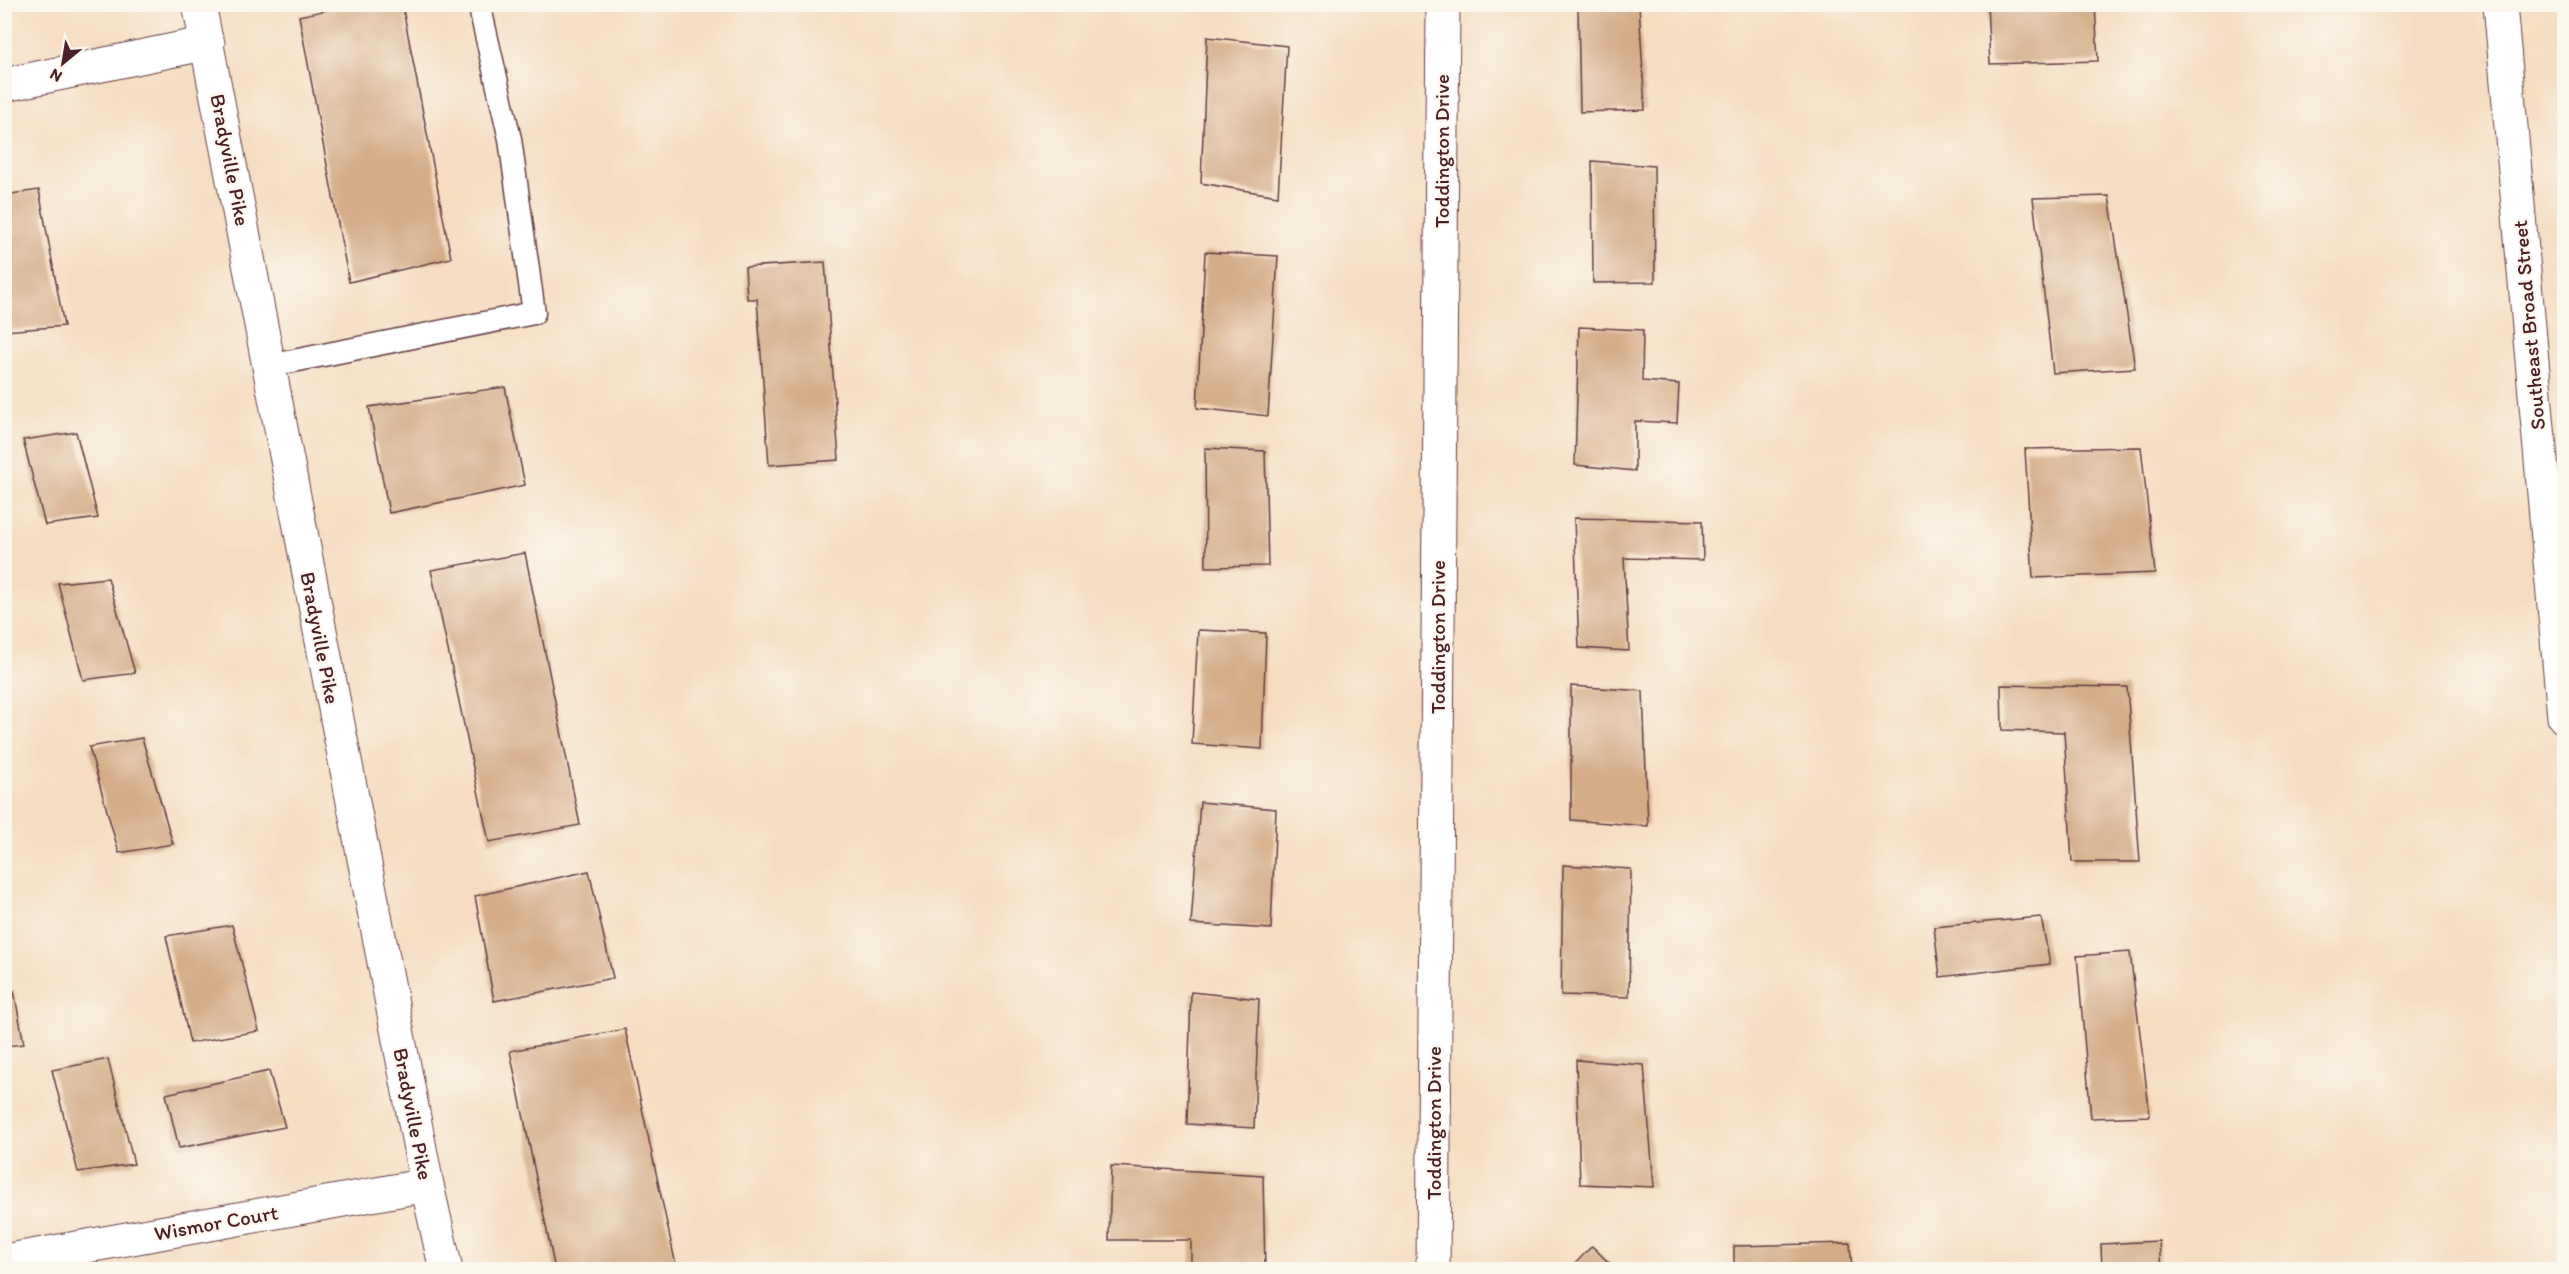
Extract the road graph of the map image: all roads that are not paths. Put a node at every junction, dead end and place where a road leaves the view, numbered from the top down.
1 (200, 4) edge
2 (479, 4) edge
3 (1443, 4) edge
4 (2500, 4) edge
5 (208, 43) junction
6 (4, 85) edge
7 (268, 366) junction
8 (2565, 717) edge
9 (427, 1185) junction
10 (4, 1261) edge
11 (446, 1269) edge
12 (1433, 1269) edge

1 - 5 main road, Bradyville Pike
2 - 7 lane
3 - 12 main road, Toddington Drive
4 - 8 main road, Southeast Broad Street
5 - 6 main road
5 - 7 main road, Bradyville Pike
7 - 9 main road, Bradyville Pike
9 - 10 main road, Wismor Court
9 - 11 main road, Bradyville Pike

